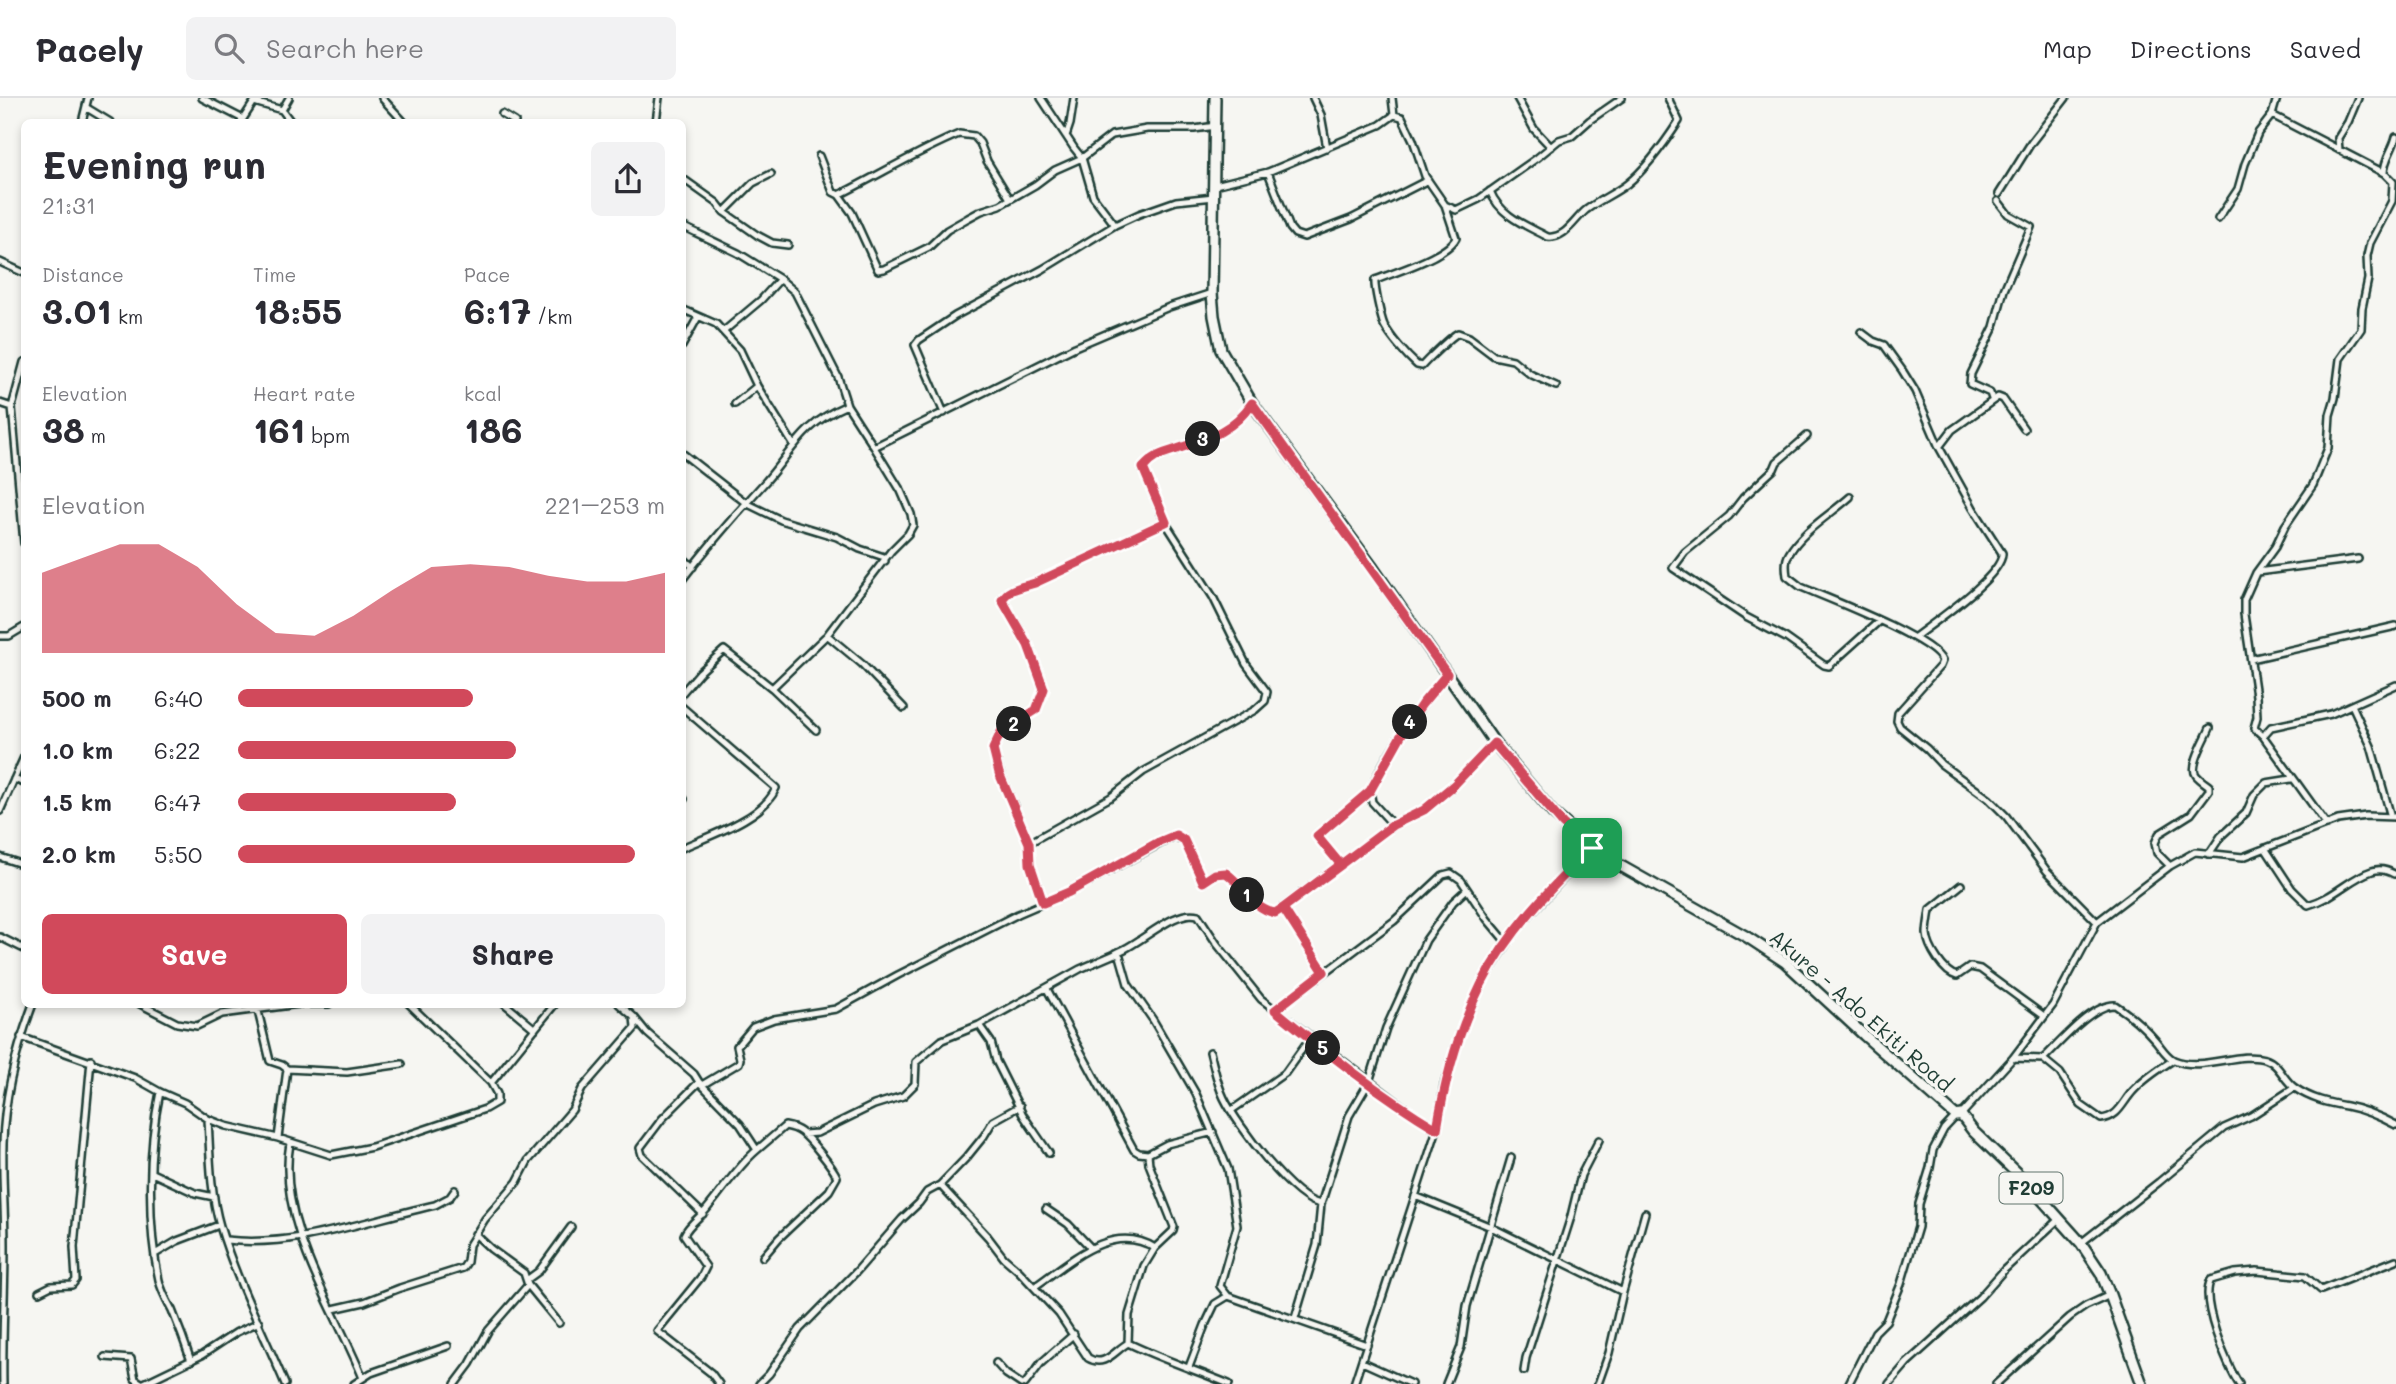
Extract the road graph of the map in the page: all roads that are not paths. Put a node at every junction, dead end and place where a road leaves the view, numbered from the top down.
1 (88, 98) edge
2 (202, 98) edge
3 (289, 98) edge
4 (382, 98) edge
5 (659, 98) edge
6 (1041, 98) edge
7 (1074, 98) edge
8 (1215, 98) edge
9 (1313, 98) edge
10 (1392, 98) edge
11 (1517, 98) edge
12 (1622, 98) edge
13 (1668, 98) edge
14 (2066, 98) edge
15 (2277, 98) edge
16 (2358, 98) edge
17 (87, 108) junction
18 (282, 110) junction
19 (502, 114) dead end
20 (1394, 115) junction
21 (2272, 115) junction
22 (83, 119) edge
23 (105, 119) edge
24 (239, 119) edge
25 (243, 119) edge
26 (288, 119) edge
27 (401, 119) edge
28 (510, 119) edge
29 (656, 119) edge
30 (1216, 126) junction
31 (1066, 136) junction
32 (2396, 136) edge
33 (1551, 147) junction
34 (1326, 148) junction
35 (2339, 150) junction
36 (818, 156) dead end
37 (1082, 158) junction
38 (1268, 172) junction
39 (2384, 173) junction
40 (771, 174) dead end
41 (1428, 180) junction
42 (686, 181) edge
43 (1215, 185) junction
44 (1490, 191) junction
45 (839, 195) junction
46 (1214, 197) junction
47 (1010, 199) junction
48 (1445, 205) junction
49 (723, 212) junction
50 (2218, 219) dead end
51 (1115, 225) junction
52 (686, 228) edge
53 (789, 246) dead end
54 (0, 262) edge
55 (21, 272) edge
56 (780, 279) junction
57 (1212, 293) junction
58 (686, 311) edge
59 (698, 317) junction
60 (724, 331) junction
61 (1861, 332) dead end
62 (686, 339) edge
63 (21, 373) edge
64 (757, 386) junction
65 (1556, 386) dead end
66 (1992, 399) junction
67 (0, 403) edge
68 (1252, 403) junction
69 (735, 404) dead end
70 (847, 405) junction
71 (12, 407) junction
72 (944, 413) junction
73 (2024, 429) dead end
74 (1807, 436) dead end
75 (793, 444) junction
76 (874, 447) junction
77 (1939, 447) junction
78 (686, 456) edge
79 (21, 469) edge
80 (1850, 497) dead end
81 (746, 503) junction
82 (1166, 522) junction
83 (2358, 559) dead end
84 (686, 561) edge
85 (885, 561) junction
86 (693, 567) junction
87 (2256, 573) junction
88 (686, 575) edge
89 (1878, 622) junction
90 (2396, 626) edge
91 (21, 629) edge
92 (827, 635) junction
93 (0, 636) edge
94 (1915, 637) junction
95 (2251, 659) junction
96 (1447, 674) junction
97 (2396, 686) edge
98 (686, 687) edge
99 (772, 688) junction
100 (2352, 705) junction
101 (904, 708) dead end
102 (686, 711) edge
103 (2210, 727) dead end
104 (816, 730) dead end
105 (2263, 737) junction
106 (1494, 743) junction
107 (21, 764) edge
108 (14, 779) junction
109 (2291, 779) junction
110 (21, 782) edge
111 (1370, 791) junction
112 (0, 811) edge
113 (2394, 817) edge
114 (1393, 825) junction
115 (2327, 825) junction
116 (1029, 843) junction
117 (686, 846) edge
118 (1592, 848) junction
119 (2264, 848) junction
120 (2209, 854) junction
121 (0, 857) edge
122 (21, 864) edge
123 (1341, 865) junction
124 (2170, 866) junction
125 (2394, 874) dead end
126 (1961, 885) dead end
127 (1466, 890) junction
128 (1043, 903) junction
129 (1283, 908) junction
130 (2096, 922) junction
131 (0, 937) edge
132 (1507, 943) junction
133 (21, 948) edge
134 (1115, 954) junction
135 (1324, 972) junction
136 (1047, 989) junction
137 (32, 1008) edge
138 (148, 1008) edge
139 (276, 1008) edge
140 (413, 1008) edge
141 (510, 1008) edge
142 (552, 1008) edge
143 (623, 1008) edge
144 (1275, 1010) junction
145 (258, 1011) junction
146 (2044, 1016) junction
147 (634, 1017) junction
148 (979, 1025) junction
149 (535, 1028) junction
150 (21, 1037) junction
151 (1310, 1038) junction
152 (1210, 1052) dead end
153 (2013, 1058) junction
154 (2043, 1059) junction
155 (91, 1060) junction
156 (2172, 1060) junction
157 (402, 1064) dead end
158 (287, 1069) junction
159 (1369, 1082) junction
160 (491, 1083) junction
161 (700, 1083) junction
162 (2294, 1088) junction
163 (160, 1092) junction
164 (1020, 1106) junction
165 (1232, 1110) junction
166 (1958, 1116) junction
167 (208, 1119) junction
168 (2396, 1125) edge
169 (1437, 1129) junction
170 (1213, 1132) junction
171 (804, 1134) junction
172 (278, 1138) junction
173 (1599, 1140) dead end
174 (290, 1143) junction
175 (1, 1144) edge
176 (757, 1150) junction
177 (1049, 1153) dead end
178 (1148, 1154) junction
179 (1511, 1158) dead end
180 (152, 1173) junction
181 (940, 1185) junction
182 (456, 1190) dead end
183 (1415, 1196) junction
184 (214, 1197) junction
185 (1321, 1204) junction
186 (1046, 1209) dead end
187 (1645, 1213) dead end
188 (702, 1214) junction
189 (2059, 1219) junction
190 (219, 1225) junction
191 (571, 1227) dead end
192 (1491, 1227) junction
193 (475, 1234) junction
194 (300, 1237) junction
195 (226, 1240) junction
196 (2081, 1243) junction
197 (1091, 1248) junction
198 (1155, 1248) junction
199 (155, 1254) junction
200 (763, 1257) dead end
201 (1556, 1260) junction
202 (2396, 1260) edge
203 (528, 1282) junction
204 (1034, 1287) junction
205 (39, 1292) dead end
206 (1623, 1292) junction
207 (2110, 1295) junction
208 (1228, 1296) junction
209 (333, 1310) junction
210 (1295, 1318) junction
211 (259, 1322) junction
212 (559, 1323) dead end
213 (1074, 1334) junction
214 (1128, 1343) junction
215 (1367, 1345) junction
216 (448, 1346) dead end
217 (105, 1357) dead end
218 (191, 1361) junction
219 (1362, 1362) junction
220 (996, 1363) dead end
221 (1189, 1367) junction
222 (1524, 1371) dead end
223 (363, 1378) junction
224 (3, 1384) edge
225 (142, 1384) edge
226 (285, 1384) edge
227 (354, 1384) edge
228 (455, 1384) edge
229 (719, 1384) edge
230 (759, 1384) edge
231 (1023, 1384) edge
232 (1228, 1384) edge
233 (1354, 1384) edge
234 (1412, 1384) edge
235 (1446, 1384) edge
236 (1598, 1384) edge
237 (1849, 1384) edge
238 (1889, 1384) edge
239 (1996, 1384) edge
240 (2142, 1384) edge
241 (2239, 1384) edge

1 - 17 street
2 - 24 street
3 - 18 street
4 - 27 street
5 - 29 street
6 - 31 street
7 - 31 street
8 - 30 main road, Akure - Ado Ekiti Road / F209
9 - 34 street
10 - 20 street
11 - 33 street
12 - 33 street
13 - 44 street
14 - 66 street
15 - 21 street
16 - 35 street
17 - 22 street
17 - 23 street
18 - 25 street
18 - 26 street
19 - 28 street
20 - 34 street
20 - 41 street
21 - 35 street
21 - 50 street
30 - 37 street
30 - 43 main road, Akure - Ado Ekiti Road / F209
31 - 37 street
32 - 39 street
33 - 44 street
34 - 38 street
35 - 39 street
36 - 45 street
37 - 47 street
37 - 51 street
38 - 41 street
38 - 43 street
39 - 87 street
40 - 49 street
41 - 48 street
42 - 49 street
43 - 46 main road, Akure - Ado Ekiti Road / F209
44 - 48 street
45 - 47 street
45 - 47 street
46 - 51 street
46 - 57 main road, Akure - Ado Ekiti Road / F209
48 - 65 street
49 - 53 street
51 - 72 street
52 - 56 street
54 - 55 street
56 - 60 street
56 - 70 street
57 - 68 main road, Akure - Ado Ekiti Road / F209
57 - 72 street
58 - 59 street
59 - 60 street
59 - 62 street
60 - 64 street
61 - 77 street
63 - 71 street
64 - 69 street
64 - 75 street
66 - 73 street
66 - 77 street
67 - 71 street
68 - 82 street
68 - 96 main road, Akure - Ado Ekiti Road / F209
70 - 75 street
70 - 76 street
71 - 79 street
72 - 76 street
74 - 89 street
75 - 81 street
76 - 85 street
77 - 94 street
78 - 81 street
80 - 89 street
81 - 85 street
81 - 86 street
82 - 116 street
82 - 116 street
83 - 87 street
84 - 86 street
85 - 92 street
86 - 88 street
87 - 95 street
89 - 94 street
90 - 95 street
91 - 93 street
92 - 99 street
92 - 101 street
94 - 130 street
95 - 105 street
96 - 106 main road, Akure - Ado Ekiti Road / F209
96 - 111 street
97 - 100 street
98 - 99 street
99 - 104 street
100 - 105 street
100 - 113 street
102 - 117 street
103 - 124 street
105 - 109 street
106 - 114 street
106 - 118 main road, Akure - Ado Ekiti Road / F209
107 - 108 street
108 - 110 street
108 - 112 street
109 - 115 street
109 - 120 street
111 - 114 street
111 - 123 street
113 - 115 street
114 - 123 street
115 - 119 street
116 - 128 street
118 - 132 street
118 - 166 main road, Akure - Ado Ekiti Road / F209
119 - 120 street
119 - 125 street
120 - 124 street
121 - 122 street
123 - 129 street
124 - 130 street
126 - 146 street
127 - 132 street
127 - 135 street
127 - 159 street
128 - 129 street
128 - 161 street
129 - 135 street
130 - 146 street
131 - 133 street
132 - 169 street
134 - 136 street
134 - 144 street
134 - 170 street
135 - 144 street
136 - 148 street
136 - 178 street
137 - 150 street
138 - 145 street
139 - 145 street
140 - 160 street
141 - 149 street
142 - 149 street
143 - 147 street
144 - 151 street
145 - 158 street
146 - 153 street
147 - 161 street
147 - 193 street
148 - 164 street
148 - 171 street
149 - 160 street
150 - 155 street
150 - 175 street
151 - 159 street
151 - 165 street
152 - 165 street
153 - 154 street
153 - 166 street
154 - 156 street
154 - 156 street
155 - 163 street
155 - 205 street
156 - 162 street
157 - 158 street
158 - 172 street
159 - 169 street
159 - 185 street
160 - 174 street
161 - 176 street
161 - 188 street
162 - 168 street
162 - 196 street
163 - 167 street
163 - 180 street
164 - 177 street
164 - 181 street
165 - 185 street
166 - 189 main road, Akure - Ado Ekiti Road / F209
166 - 237 street
167 - 172 street
167 - 184 street
169 - 183 street
170 - 178 street
170 - 208 street
171 - 176 street
171 - 200 street
172 - 174 street
173 - 201 street
174 - 194 street
175 - 224 street
176 - 188 street
178 - 198 street
179 - 192 street
180 - 184 street
180 - 199 street
181 - 204 street
181 - 230 street
182 - 194 street
183 - 192 street
183 - 215 street
184 - 190 street
185 - 210 street
186 - 197 street
187 - 206 street
188 - 229 street
189 - 196 main road, Akure - Ado Ekiti Road / F209
189 - 238 street
190 - 195 street
190 - 199 street
191 - 203 street
192 - 201 street
192 - 235 street
193 - 203 street
193 - 209 street
194 - 195 street
194 - 209 street
195 - 211 street
196 - 207 main road, Akure - Ado Ekiti Road / F209
197 - 198 street
197 - 204 street
198 - 214 street
199 - 218 street
201 - 206 street
201 - 222 street
202 - 241 street
203 - 212 street
203 - 228 street
204 - 213 street
206 - 236 street
207 - 239 street
207 - 240 main road, Akure - Ado Ekiti Road / F209
208 - 210 street
208 - 221 street
209 - 223 street
210 - 215 street
211 - 218 street
211 - 226 street
213 - 214 street
213 - 231 street
214 - 221 street
215 - 219 street
216 - 223 street
217 - 225 street
218 - 225 street
219 - 233 street
219 - 234 street
220 - 231 street
221 - 232 street
223 - 227 street

